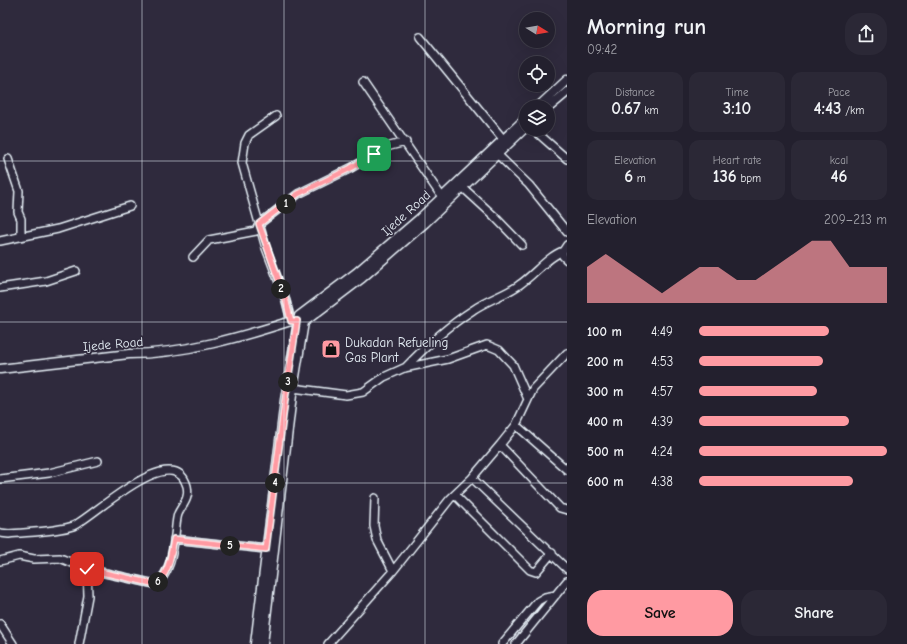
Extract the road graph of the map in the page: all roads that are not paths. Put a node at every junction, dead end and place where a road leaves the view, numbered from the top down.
1 (420, 37) dead end
2 (567, 80) edge
3 (363, 82) dead end
4 (567, 92) edge
5 (546, 100) edge
6 (555, 102) edge
7 (276, 116) dead end
8 (519, 124) edge
9 (519, 134) edge
10 (541, 136) edge
11 (503, 139) junction
12 (406, 142) junction
13 (498, 155) junction
14 (8, 159) dead end
15 (567, 159) edge
16 (460, 185) junction
17 (442, 197) junction
18 (130, 206) dead end
19 (259, 224) junction
20 (567, 232) edge
21 (21, 236) junction
22 (0, 240) edge
23 (522, 245) dead end
24 (565, 248) edge
25 (193, 257) dead end
26 (567, 260) edge
27 (76, 271) dead end
28 (0, 288) edge
29 (297, 321) junction
30 (567, 353) edge
31 (404, 368) junction
32 (0, 369) edge
33 (293, 388) junction
34 (527, 397) junction
35 (516, 424) junction
36 (500, 445) junction
37 (98, 462) dead end
38 (567, 470) edge
39 (472, 478) junction
40 (0, 479) edge
41 (455, 495) junction
42 (375, 498) dead end
43 (567, 510) edge
44 (0, 533) edge
45 (174, 539) junction
46 (266, 549) junction
47 (552, 553) junction
48 (0, 561) edge
49 (87, 569) junction
50 (567, 569) edge
51 (393, 571) junction
52 (567, 581) edge
53 (556, 595) junction
54 (0, 624) edge
55 (13, 644) edge
56 (79, 644) edge
57 (255, 644) edge
58 (263, 644) edge
59 (328, 644) edge
60 (502, 644) edge
61 (516, 644) edge

1 - 11 street
2 - 5 main road
3 - 12 street
4 - 6 main road
7 - 19 street
8 - 11 main road, Ijede Road
9 - 13 main road, Ijede Road
10 - 15 street
11 - 16 main road, Ijede Road
12 - 17 street
12 - 19 street
13 - 16 main road, Ijede Road
13 - 20 street
14 - 21 street
16 - 17 main road, Ijede Road
16 - 23 street
16 - 29 main road, Ijede Road
17 - 29 main road, Ijede Road
18 - 21 street
19 - 25 street
19 - 29 street
21 - 22 street
24 - 26 street
24 - 31 street
27 - 28 street
29 - 32 main road, Ijede Road
29 - 33 main road
29 - 46 main road
30 - 34 street
31 - 33 street
31 - 34 street
33 - 58 main road
34 - 35 street
35 - 36 street
35 - 38 street
36 - 39 street
36 - 43 street
37 - 40 street
39 - 41 street
39 - 47 street
41 - 47 street
41 - 51 street
42 - 51 street
44 - 45 street
45 - 46 street
45 - 49 street
46 - 57 main road
47 - 50 street
48 - 49 street
49 - 56 street
51 - 59 street
52 - 53 street
53 - 60 street
53 - 61 street
54 - 55 street

